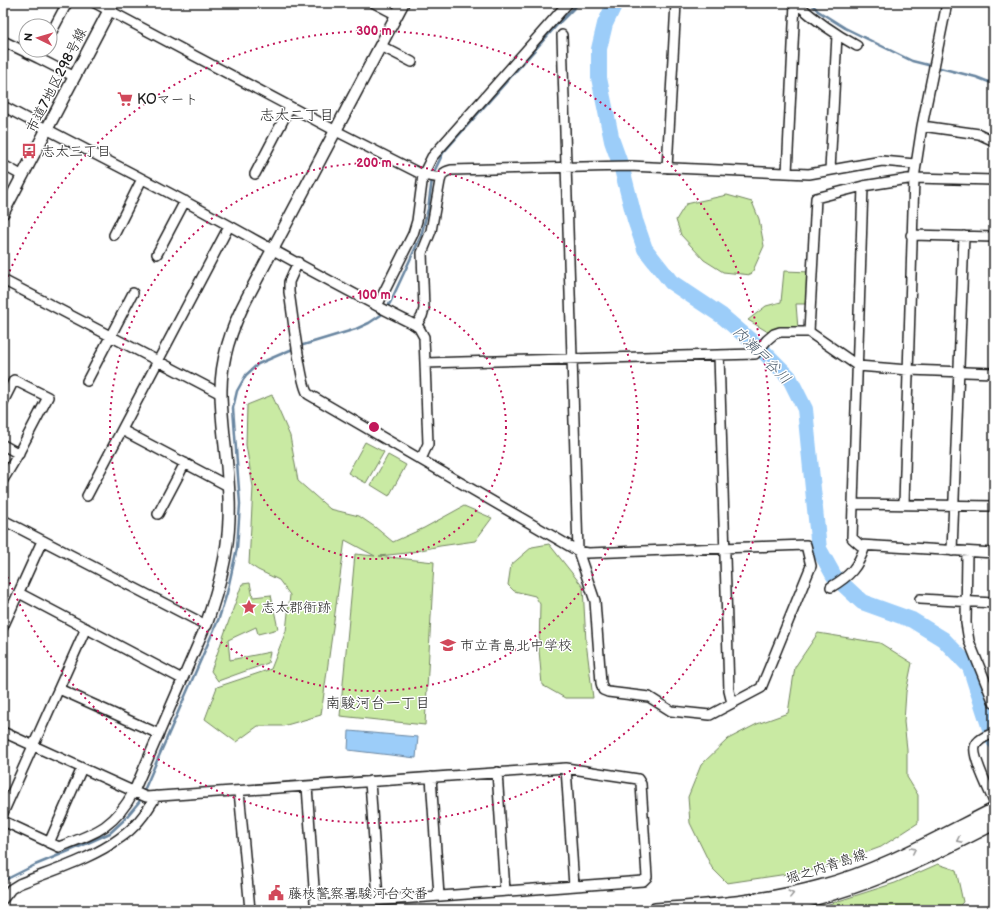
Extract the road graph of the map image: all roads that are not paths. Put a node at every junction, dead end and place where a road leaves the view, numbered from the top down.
1 (67, 3) edge
2 (95, 3) edge
3 (374, 3) edge
4 (403, 3) edge
5 (568, 3) edge
6 (676, 3) edge
7 (796, 3) edge
8 (947, 3) edge
9 (111, 7) edge
10 (397, 15) junction
11 (58, 20) edge
12 (562, 35) dead end
13 (837, 35) junction
14 (3, 41) edge
15 (18, 46) edge
16 (381, 46) junction
17 (857, 46) dead end
18 (46, 58) edge
19 (412, 62) dead end
20 (75, 77) junction
21 (3, 106) edge
22 (290, 106) junction
23 (922, 126) junction
24 (48, 130) junction
25 (336, 131) junction
26 (994, 141) edge
27 (915, 164) junction
28 (3, 165) edge
29 (567, 166) junction
30 (667, 168) junction
31 (830, 170) junction
32 (787, 173) junction
33 (255, 174) dead end
34 (23, 176) junction
35 (424, 176) junction
36 (441, 178) junction
37 (914, 178) junction
38 (142, 179) junction
39 (994, 180) edge
40 (863, 186) junction
41 (185, 202) junction
42 (3, 213) edge
43 (229, 226) junction
44 (114, 235) dead end
45 (912, 235) junction
46 (964, 236) junction
47 (994, 237) edge
48 (272, 250) junction
49 (157, 254) dead end
50 (298, 262) junction
51 (3, 280) edge
52 (133, 293) dead end
53 (378, 306) junction
54 (416, 326) junction
55 (809, 332) junction
56 (111, 337) junction
57 (719, 355) junction
58 (572, 358) junction
59 (158, 361) junction
60 (425, 363) junction
61 (858, 366) junction
62 (908, 370) junction
63 (958, 372) junction
64 (994, 373) edge
65 (87, 381) dead end
66 (221, 394) junction
67 (3, 402) edge
68 (122, 430) junction
69 (3, 445) edge
70 (19, 454) junction
71 (421, 459) junction
72 (185, 463) junction
73 (3, 480) edge
74 (228, 486) junction
75 (87, 496) dead end
76 (853, 504) junction
77 (904, 504) junction
78 (954, 504) junction
79 (994, 506) edge
80 (158, 514) dead end
81 (3, 520) edge
82 (42, 541) junction
83 (865, 546) junction
84 (726, 548) junction
85 (578, 551) junction
86 (952, 551) junction
87 (967, 552) junction
88 (994, 553) edge
89 (831, 587) dead end
90 (19, 593) junction
91 (920, 599) dead end
92 (966, 601) junction
93 (994, 603) edge
94 (206, 625) junction
95 (3, 627) edge
96 (86, 628) junction
97 (182, 679) junction
98 (58, 690) junction
99 (732, 703) junction
100 (994, 703) edge
101 (3, 732) edge
102 (994, 733) edge
103 (159, 734) junction
104 (33, 746) junction
105 (82, 768) junction
106 (566, 768) junction
107 (497, 772) junction
108 (431, 777) junction
109 (370, 781) junction
110 (307, 786) junction
111 (239, 791) junction
112 (134, 792) junction
113 (156, 796) junction
114 (994, 802) edge
115 (994, 810) edge
116 (3, 813) edge
117 (3, 821) edge
118 (994, 824) edge
119 (49, 843) junction
120 (574, 886) junction
121 (505, 891) junction
122 (439, 896) junction
123 (3, 898) edge
124 (378, 900) junction
125 (250, 910) edge
126 (655, 910) edge
127 (760, 910) edge

1 - 11 street
2 - 9 street
3 - 10 street
4 - 10 street
5 - 35 street
6 - 30 street
7 - 13 street
7 - 32 street
8 - 23 street
9 - 20 street, 市道7地区298号線
9 - 22 street
10 - 16 street
12 - 29 street
13 - 17 street
13 - 31 street
14 - 15 street
16 - 19 street
16 - 25 street
18 - 20 street
20 - 24 street, 市道7地区298号線
21 - 24 street
22 - 25 street
22 - 33 street
23 - 26 street
23 - 27 street
24 - 34 street, 市道7地区298号線
24 - 38 street
25 - 35 street
25 - 48 street
27 - 31 street
27 - 37 street
28 - 34 street
29 - 30 street
29 - 36 street
29 - 58 street
30 - 32 street
31 - 32 street
34 - 42 street, 市道7地区298号線
35 - 36 street
35 - 53 street
36 - 54 street
37 - 39 street
37 - 40 street
37 - 45 street
38 - 41 street
38 - 44 street
40 - 55 street
40 - 61 street
41 - 43 street
41 - 49 street
43 - 48 street
43 - 59 street
45 - 46 street
45 - 62 street
46 - 47 street
46 - 63 street
48 - 50 street
48 - 66 street
50 - 53 street
50 - 71 street
51 - 56 street
52 - 56 street
53 - 54 street
54 - 60 street
55 - 57 street
55 - 61 street
56 - 59 street
56 - 65 street
57 - 58 street
57 - 84 street
58 - 60 street
58 - 85 street
59 - 66 street
59 - 68 street
60 - 71 street
61 - 62 street
61 - 76 street
62 - 63 street
62 - 77 street
63 - 64 street
63 - 78 street
66 - 74 street
67 - 70 street
68 - 72 street
68 - 75 street
69 - 70 street
70 - 73 street
71 - 85 street
72 - 74 street
72 - 80 street
74 - 94 street
76 - 77 street
76 - 83 street
77 - 78 street
78 - 79 street
78 - 86 street
81 - 82 street
82 - 90 street
82 - 94 street
83 - 86 street
83 - 89 street
84 - 85 street
84 - 99 street
84 - 99 street
85 - 99 street
86 - 87 street
87 - 88 street
87 - 92 street
90 - 95 street
90 - 96 street
91 - 92 street
92 - 93 street
92 - 100 street
94 - 97 street
96 - 97 street
96 - 98 street
97 - 103 street
98 - 103 street
98 - 104 street
101 - 104 street
102 - 114 street
103 - 112 street
104 - 105 street
104 - 116 street
105 - 112 street
105 - 119 street
106 - 107 street
106 - 120 street
106 - 120 street
107 - 108 street
107 - 121 street
108 - 109 street
108 - 122 street
109 - 110 street
109 - 124 street
110 - 111 street
110 - 124 street
111 - 113 street
111 - 125 street
112 - 113 street
112 - 119 street
113 - 123 street
126 -> 115 main road, 堀之内青島線
117 - 119 street
118 -> 127 main road, 堀之内青島線
120 - 121 street
121 - 122 street
122 - 124 street

